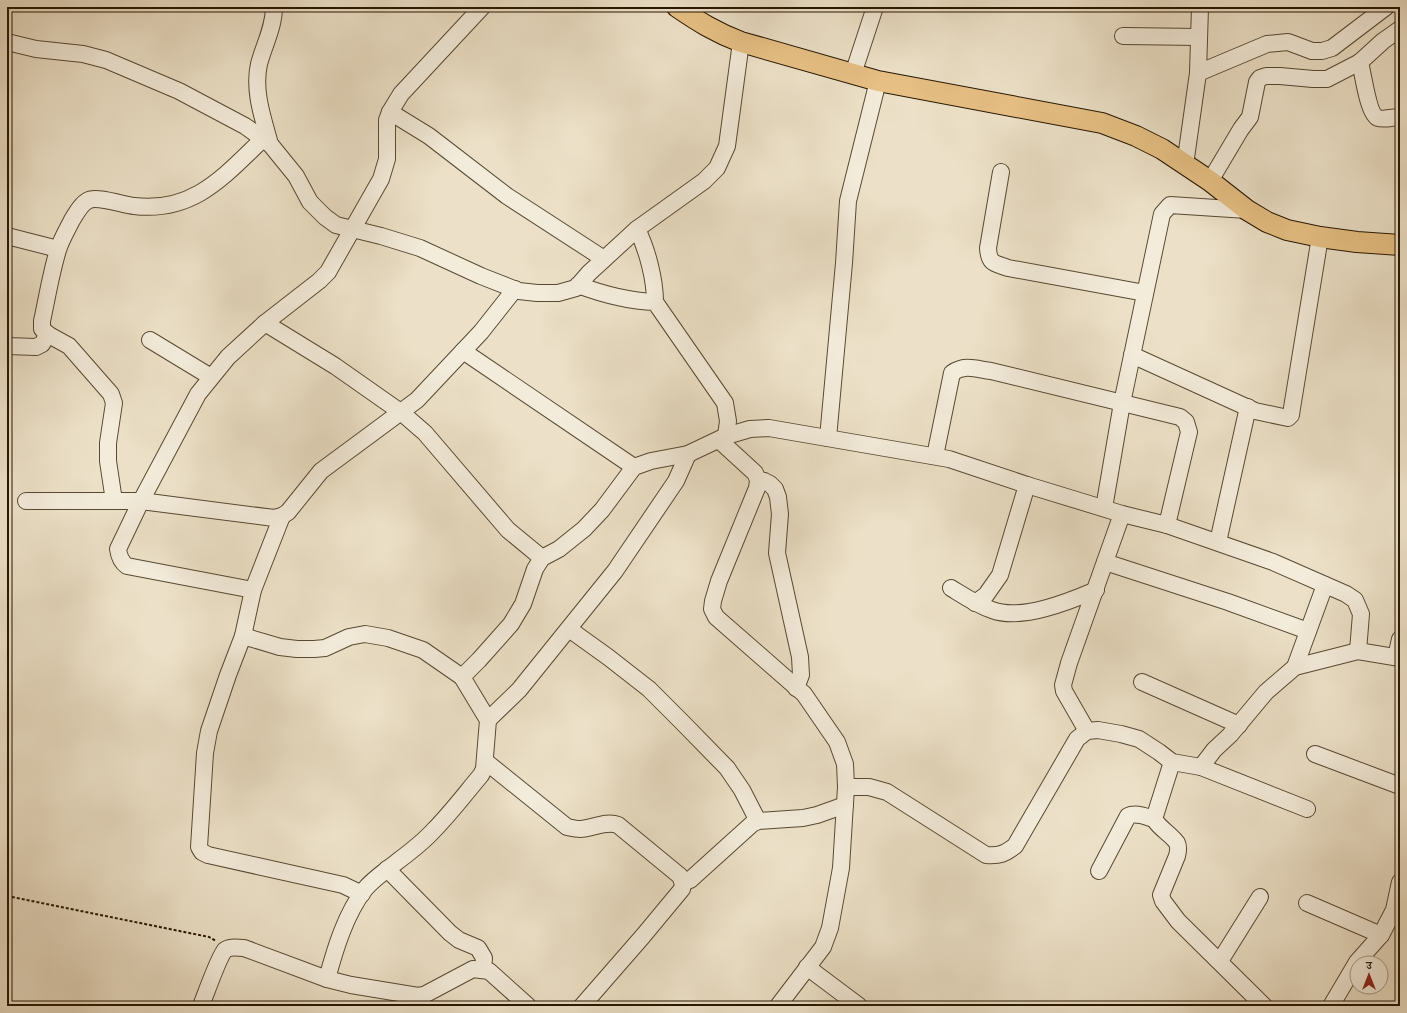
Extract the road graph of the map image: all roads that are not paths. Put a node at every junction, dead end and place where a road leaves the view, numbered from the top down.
1 (274, 7) edge
2 (482, 7) edge
3 (677, 7) edge
4 (875, 7) edge
5 (1200, 7) edge
6 (1386, 7) edge
7 (1400, 29) edge
8 (1123, 36) dead end
9 (1199, 36) junction
10 (741, 42) junction
11 (8, 46) edge
12 (1360, 62) junction
13 (1198, 73) junction
14 (853, 74) junction
15 (878, 81) junction
16 (390, 112) junction
17 (1400, 117) edge
18 (266, 141) junction
19 (1184, 165) junction
20 (1001, 172) dead end
21 (1210, 181) junction
22 (1247, 210) junction
23 (352, 229) junction
24 (637, 229) junction
25 (7, 236) edge
26 (1320, 237) junction
27 (1400, 245) edge
28 (58, 249) junction
29 (604, 259) junction
30 (578, 285) junction
31 (515, 289) junction
32 (1145, 293) junction
33 (655, 302) junction
34 (265, 323) junction
35 (48, 334) junction
36 (150, 340) dead end
37 (7, 346) edge
38 (463, 351) junction
39 (1132, 356) junction
40 (211, 377) junction
41 (1122, 403) junction
42 (1248, 408) junction
43 (402, 413) junction
44 (722, 438) junction
45 (828, 438) junction
46 (688, 454) junction
47 (935, 456) junction
48 (634, 466) junction
49 (758, 480) junction
50 (1027, 485) junction
51 (26, 501) dead end
52 (114, 501) junction
53 (141, 501) junction
54 (1104, 508) junction
55 (1122, 514) junction
56 (282, 516) junction
57 (1167, 524) junction
58 (1218, 542) junction
59 (542, 558) junction
60 (1105, 562) junction
61 (1325, 585) junction
62 (951, 588) dead end
63 (253, 590) junction
64 (1096, 590) junction
65 (975, 603) junction
66 (569, 629) junction
67 (1308, 631) junction
68 (243, 636) junction
69 (1400, 639) edge
70 (1358, 651) junction
71 (1398, 658) edge
72 (1295, 667) junction
73 (462, 677) junction
74 (1142, 682) dead end
75 (796, 688) junction
76 (488, 720) junction
77 (1239, 725) junction
78 (1087, 731) junction
79 (1315, 754) dead end
80 (485, 761) junction
81 (1172, 762) junction
82 (1201, 767) junction
83 (1400, 786) edge
84 (846, 787) junction
85 (845, 805) junction
86 (1307, 809) dead end
87 (1154, 819) junction
88 (758, 821) junction
89 (387, 870) junction
90 (1099, 872) dead end
91 (682, 882) junction
92 (1400, 882) edge
93 (362, 894) junction
94 (1260, 897) dead end
95 (1307, 903) dead end
96 (1381, 935) junction
97 (1220, 961) junction
98 (807, 967) junction
99 (483, 970) junction
100 (327, 978) junction
101 (201, 1006) edge
102 (528, 1006) edge
103 (582, 1006) edge
104 (778, 1006) edge
105 (859, 1006) edge
106 (1264, 1006) edge
107 (1331, 1006) edge

1 - 18 street
2 - 16 street
3 - 10 main road
4 - 14 street
5 - 9 street
6 - 13 street
7 - 12 street
8 - 9 street
9 - 13 street
10 - 14 main road
10 - 24 street
11 - 18 street
12 - 17 street
12 - 21 street
13 - 19 street
14 - 15 main road
15 - 19 main road
15 - 45 street
16 - 23 street
16 - 29 street
18 - 23 street
18 - 28 street
19 - 21 main road
20 - 32 street
21 - 22 main road
22 - 26 main road
22 - 32 street
23 - 31 street
23 - 34 street
24 - 29 street
24 - 33 street
25 - 28 street
26 - 27 main road
26 - 42 street
28 - 35 street
29 - 30 street
30 - 31 street
30 - 33 street
31 - 38 street
32 - 39 street
33 - 44 street
34 - 40 street
34 - 43 street
35 - 37 street
35 - 52 street
36 - 40 street
38 - 43 street
38 - 48 street
39 - 41 street
39 - 42 street
40 - 53 street
41 - 47 street
41 - 54 street
41 - 57 street
42 - 58 street
43 - 56 street
43 - 59 street
44 - 45 street
44 - 46 street
44 - 49 street
45 - 47 street
46 - 48 street
46 - 66 street
47 - 50 street
48 - 59 street
49 - 75 street
49 - 75 street
50 - 54 street
50 - 65 street
51 - 52 street
52 - 53 street
53 - 56 street
53 - 63 street
54 - 55 street
55 - 57 street
55 - 60 street
56 - 63 street
57 - 58 street
58 - 61 street
59 - 73 street
60 - 64 street
60 - 67 street
61 - 67 street
61 - 70 street
62 - 65 street
63 - 68 street
64 - 65 street
64 - 78 street
66 - 76 street
66 - 88 street
67 - 72 street
68 - 73 street
68 - 93 street
69 - 71 street
70 - 71 street
70 - 72 street
72 - 77 street
73 - 76 street
74 - 77 street
75 - 84 street
76 - 80 street
77 - 82 street
78 - 81 street
78 - 84 street
79 - 83 street
80 - 89 street
80 - 91 street
81 - 82 street
81 - 87 street
82 - 86 street
84 - 85 street
85 - 88 street
85 - 98 street
87 - 90 street
87 - 97 street
88 - 91 street
89 - 93 street
89 - 99 street
91 - 103 street
92 - 96 street
93 - 100 street
94 - 97 street
95 - 96 street
96 - 107 street
97 - 106 street
98 - 104 street
98 - 105 street
99 - 100 street
99 - 102 street
100 - 101 street

